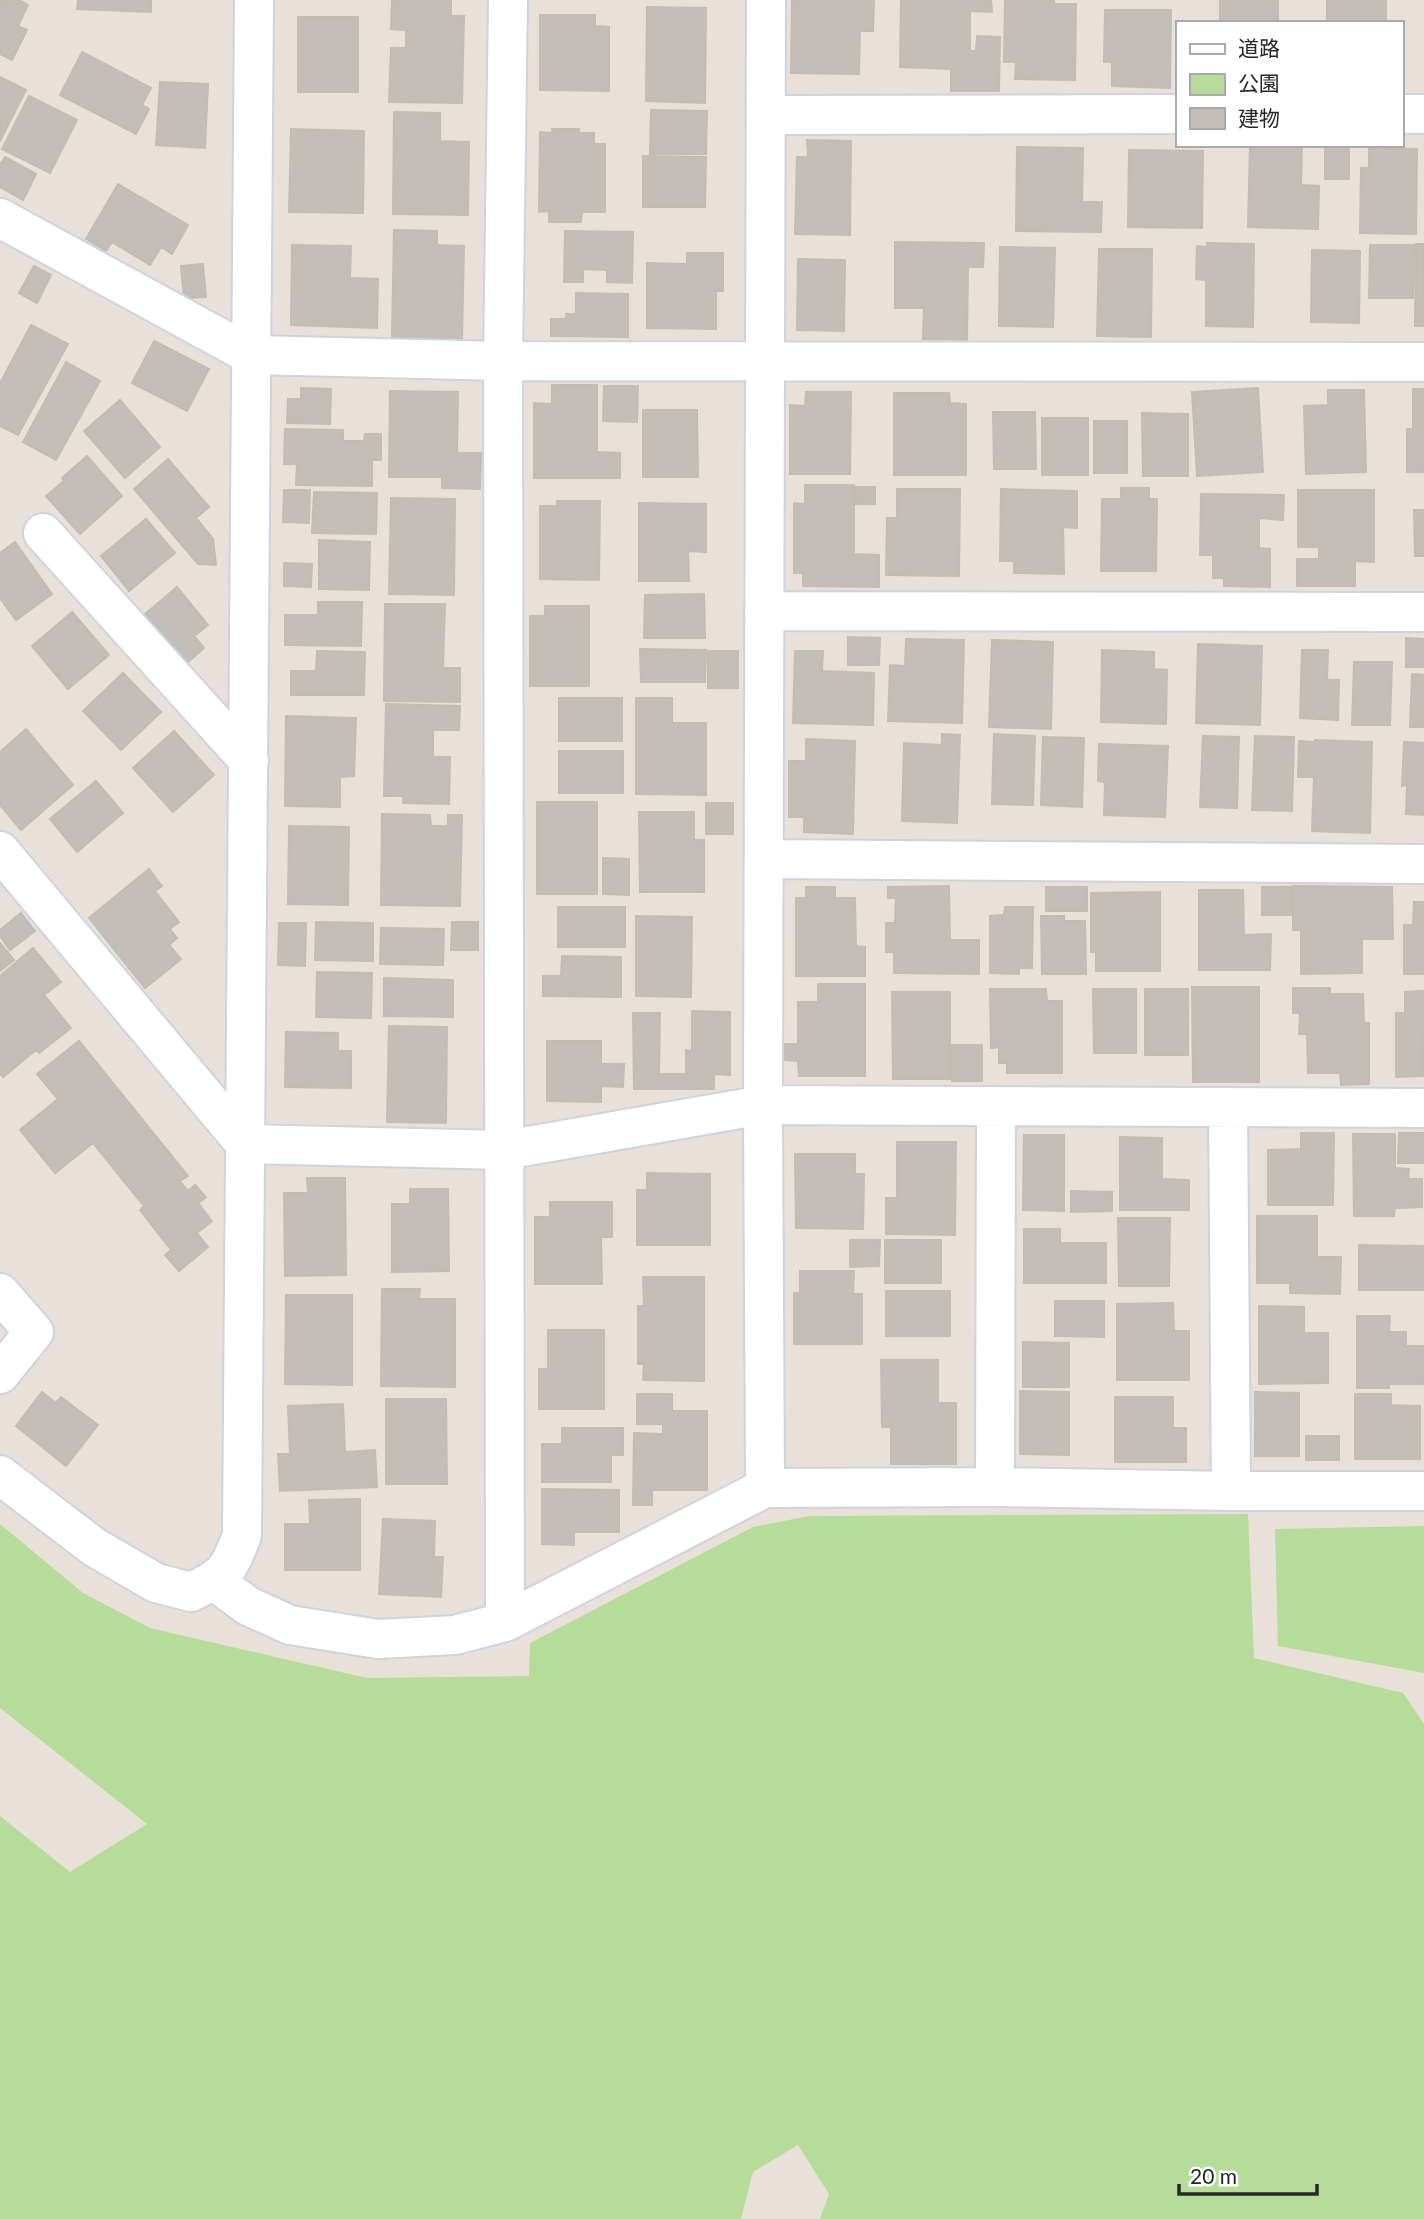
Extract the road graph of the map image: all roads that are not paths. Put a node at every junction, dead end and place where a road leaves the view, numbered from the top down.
1 (254, 0) edge
2 (508, 0) edge
3 (766, 0) edge
4 (1176, 114) edge
5 (1403, 114) edge
6 (1424, 114) edge
7 (766, 115) junction
8 (0, 218) edge
9 (251, 355) junction
10 (503, 361) junction
11 (1424, 362) edge
12 (764, 363) junction
13 (43, 533) dead end
14 (764, 611) junction
15 (1424, 612) edge
16 (248, 761) junction
17 (0, 851) edge
18 (764, 859) junction
19 (1424, 864) edge
20 (763, 1105) junction
21 (996, 1107) junction
22 (1228, 1107) junction
23 (1424, 1108) edge
24 (245, 1144) junction
25 (505, 1150) junction
26 (0, 1293) edge
27 (0, 1374) edge
28 (0, 1475) edge
29 (995, 1487) junction
30 (765, 1488) junction
31 (1231, 1491) junction
32 (1424, 1491) edge
33 (214, 1581) junction
34 (505, 1622) junction

1 - 9 street
2 - 10 street
3 - 7 street
4 - 7 street
5 - 6 street
7 - 12 street
8 - 9 street
9 - 10 street
9 - 16 street
10 - 12 street
10 - 25 street
11 - 12 street
12 - 14 street
13 - 16 street
14 - 15 street
14 - 18 street
16 - 24 street
17 - 24 street
18 - 19 street
18 - 20 street
20 - 21 street
20 - 25 street
20 - 30 street
21 - 22 street
21 - 29 street
22 - 23 street
22 - 31 street
24 - 25 street
24 - 33 street
25 - 34 street
26 - 27 street
28 - 33 street
29 - 30 street
29 - 31 street
30 - 34 street
31 - 32 street
33 - 34 street

